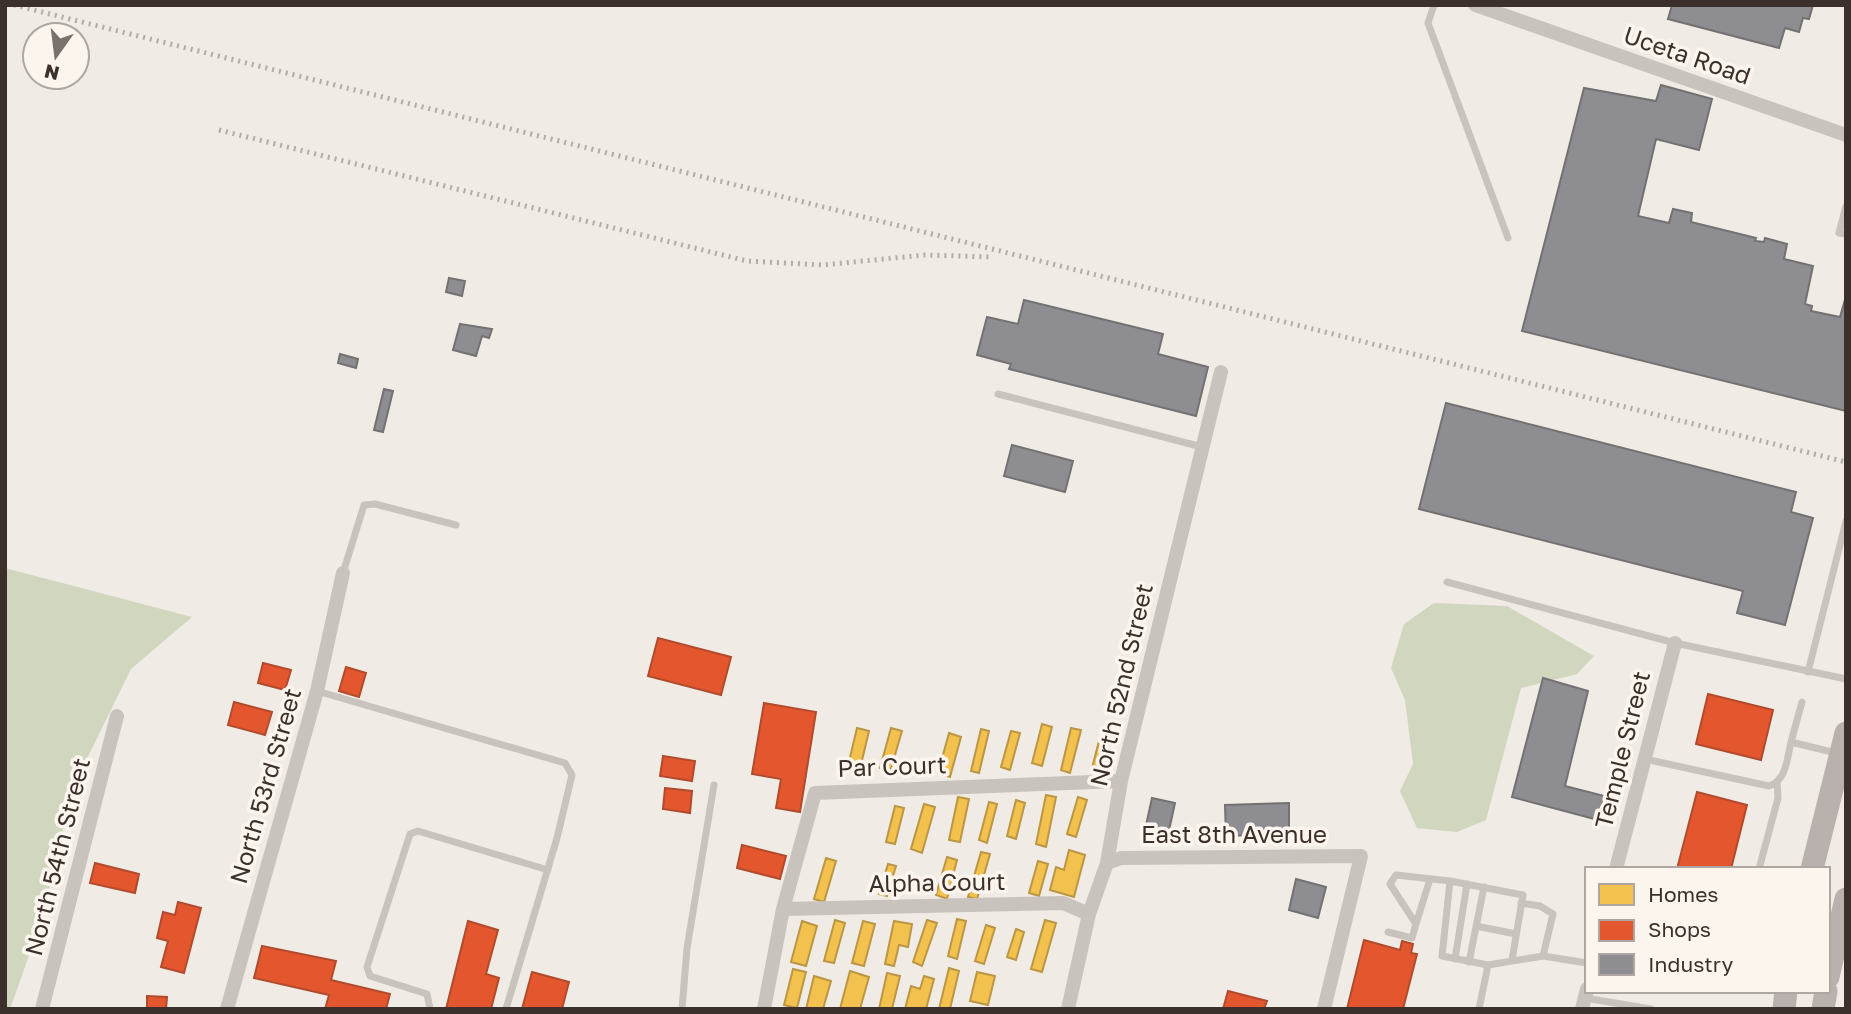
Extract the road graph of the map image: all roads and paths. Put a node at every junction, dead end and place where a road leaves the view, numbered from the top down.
1 (1434, 5) edge
2 (1475, 5) edge
3 (1846, 135) edge
4 (1846, 206) edge
5 (1846, 234) edge
6 (1508, 238) dead end
7 (1221, 372) dead end
8 (998, 394) dead end
9 (1202, 447) junction
10 (1846, 521) edge
11 (456, 525) dead end
12 (342, 573) joint
13 (1447, 582) dead end
14 (1675, 643) junction
15 (1808, 672) junction
16 (1846, 679) edge
17 (317, 691) junction
18 (1802, 702) dead end
19 (117, 716) dead end
20 (1791, 742) junction
21 (1844, 748) edge
22 (1644, 759) junction
23 (1121, 781) junction
24 (1777, 783) junction
25 (714, 785) dead end
26 (1107, 863) junction
27 (1617, 867) edge
28 (1760, 867) edge
29 (1813, 867) edge
30 (548, 870) junction
31 (1430, 879) junction
32 (1450, 881) junction
33 (1467, 884) junction
34 (1484, 887) junction
35 (1521, 903) junction
36 (1845, 903) edge
37 (783, 909) junction
38 (1089, 914) junction
39 (1416, 924) junction
40 (1476, 926) junction
41 (1388, 932) dead end
42 (1516, 934) junction
43 (1543, 956) junction
44 (1455, 959) junction
45 (1512, 960) junction
46 (1469, 962) junction
47 (1585, 963) edge
48 (1489, 965) junction
49 (1830, 978) edge
50 (1584, 998) edge
51 (1624, 1007) edge
52 (42, 1009) edge
53 (227, 1009) edge
54 (430, 1009) edge
55 (506, 1009) edge
56 (682, 1009) edge
57 (764, 1009) edge
58 (1068, 1009) edge
59 (1324, 1009) edge
60 (1479, 1009) edge
61 (1651, 1009) edge

1 - 6 lane
2 - 3 street, Uceta Road
4 - 5 lane
7 - 9 street, North 52nd Street
8 - 9 lane
9 - 23 street, North 52nd Street
10 - 15 lane
11 - 12 lane
12 - 17 street, North 53rd Street
13 - 14 lane
14 - 15 lane
14 - 22 street, Temple Street
15 - 16 lane
17 - 30 lane
17 - 53 street, North 53rd Street
18 - 20 lane
19 - 52 street, North 54th Street
20 - 21 lane
20 - 24 lane
21 - 29 main road
22 - 24 lane
22 - 27 street, Temple Street
23 - 26 street, North 52nd Street
23 - 37 street, Par Court
24 - 28 lane
25 - 56 lane
26 - 38 street, North 52nd Street
26 - 59 street, East 8th Avenue
30 - 54 lane
30 - 55 lane
31 - 32 lane
31 - 39 lane
31 - 39 lane
32 - 33 lane
32 - 44 lane
33 - 34 lane
33 - 44 lane
34 - 35 lane
34 - 40 lane
35 - 42 lane
35 - 43 lane
36 - 49 main road
37 - 38 street, Alpha Court
37 - 57 street, Par Court
38 - 58 street, North 52nd Street
39 - 41 lane
40 - 42 lane
40 - 46 lane
42 - 45 lane
43 - 45 lane
43 - 47 lane
44 - 46 lane
45 - 48 lane
46 - 48 lane
48 - 60 lane
50 - 51 lane
51 - 61 lane

